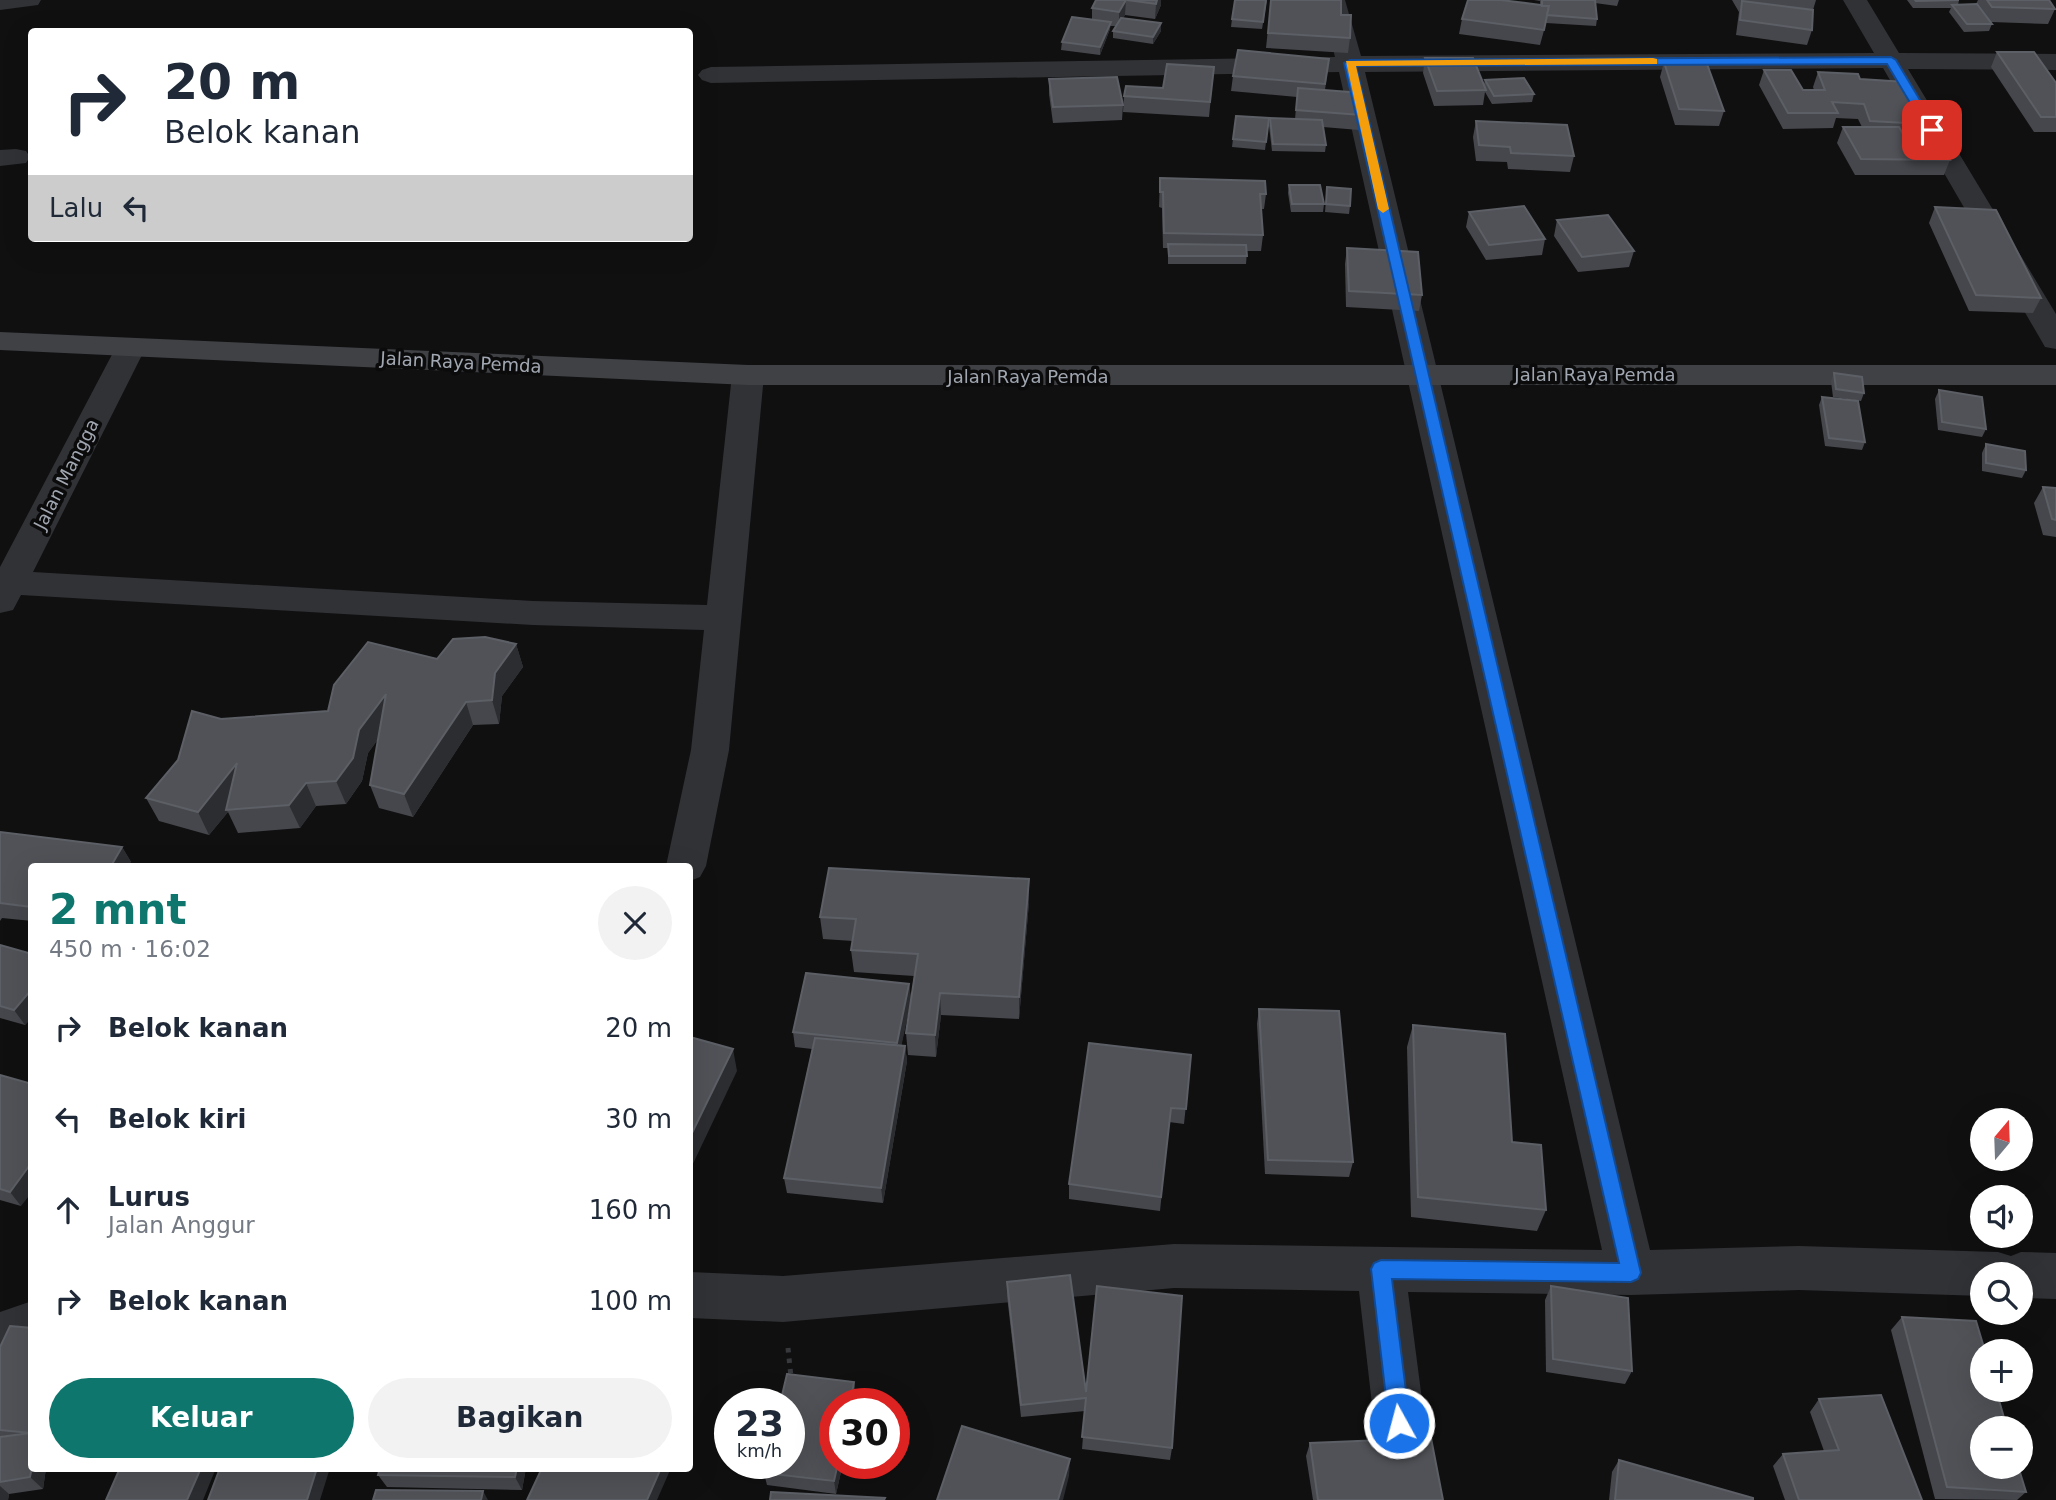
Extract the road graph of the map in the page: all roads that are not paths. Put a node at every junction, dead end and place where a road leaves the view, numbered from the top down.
1 (29, 0) edge
2 (1333, 0) edge
3 (1855, 0) edge
4 (0, 3) edge
5 (1891, 60) junction
6 (2056, 62) edge
7 (1350, 63) junction
8 (711, 75) dead end
9 (2056, 340) edge
10 (0, 341) edge
11 (131, 347) junction
12 (1422, 373) junction
13 (748, 375) junction
14 (2056, 375) edge
15 (3, 588) edge
16 (723, 618) junction
17 (687, 863) edge
18 (1381, 1269) junction
19 (1631, 1273) junction
20 (1970, 1273) edge
21 (2033, 1275) edge
22 (2056, 1276) edge
23 (693, 1295) edge
24 (28, 1326) edge
25 (0, 1336) edge
26 (1409, 1500) edge

1 - 4 street
2 - 7 street
3 - 5 street
5 - 6 street
5 - 7 street
5 - 9 street
7 - 8 street
7 - 12 street
10 - 11 street, Jalan Raya Pemda
11 - 13 street, Jalan Raya Pemda
11 - 15 street, Jalan Mangga
12 - 13 street, Jalan Raya Pemda
12 - 14 street, Jalan Raya Pemda
12 - 19 street
13 - 16 street
15 - 16 street
16 - 17 street
18 - 19 street
18 - 23 street
18 - 26 street
19 - 20 street
21 - 22 street
24 - 25 street

